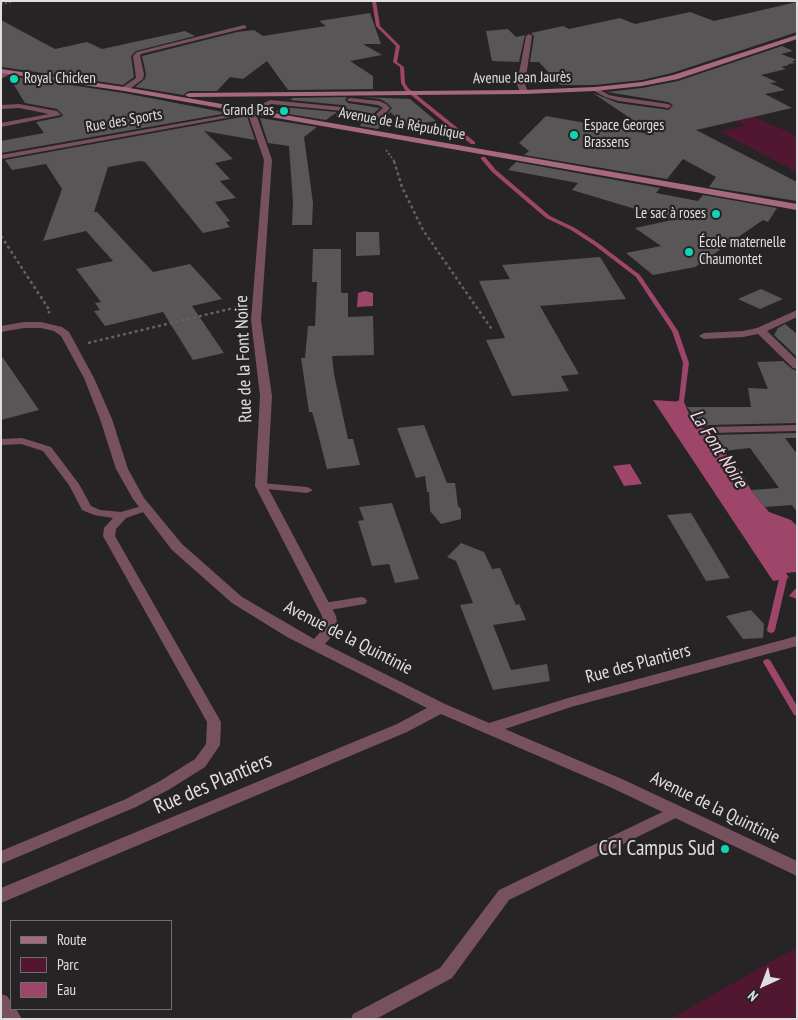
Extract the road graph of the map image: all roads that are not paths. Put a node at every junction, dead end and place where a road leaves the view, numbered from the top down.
1 (244, 27) dead end
2 (529, 36) dead end
3 (797, 37) edge
4 (1, 71) edge
5 (10, 72) junction
6 (1, 77) edge
7 (124, 89) junction
8 (595, 89) junction
9 (524, 92) junction
10 (252, 94) junction
11 (241, 95) junction
12 (171, 97) junction
13 (352, 97) junction
14 (270, 102) junction
15 (212, 104) junction
16 (668, 106) dead end
17 (1, 107) edge
18 (342, 109) junction
19 (251, 111) junction
20 (338, 116) junction
21 (1, 125) edge
22 (333, 126) junction
23 (1, 157) edge
24 (797, 207) edge
25 (797, 313) edge
26 (1, 329) edge
27 (760, 330) junction
28 (704, 336) dead end
29 (797, 366) edge
30 (797, 428) edge
31 (709, 430) dead end
32 (1, 442) edge
33 (261, 486) junction
34 (308, 490) dead end
35 (146, 508) junction
36 (122, 516) junction
37 (361, 601) dead end
38 (324, 607) junction
39 (797, 641) edge
40 (315, 646) junction
41 (440, 708) junction
42 (491, 728) junction
43 (676, 812) junction
44 (1, 858) edge
45 (797, 869) edge
46 (1, 896) edge
47 (1, 1001) edge
48 (14, 1019) edge
49 (359, 1019) edge

1 - 7 street
2 - 9 street
3 - 8 main road, Avenue Jean Jaurès
4 - 5 main road, Avenue de la République
5 - 6 street
5 - 7 main road, Avenue de la République
7 - 12 main road, Avenue de la République
8 - 9 main road, Avenue Jean Jaurès
8 - 16 lane
9 - 13 main road, Avenue Jean Jaurès
10 - 11 main road, Avenue Jean Jaurès
10 - 13 main road, Avenue Jean Jaurès
10 - 14 lane
11 - 12 main road, Avenue Jean Jaurès
11 - 15 main road, Avenue Jean Jaurès
12 - 15 main road, Avenue de la République
13 - 18 lane
13 - 20 lane
14 - 18 lane
14 - 19 lane
15 - 19 main road, Avenue de la République
17 - 21 street
18 - 20 lane
19 - 22 main road, Avenue de la République
19 - 23 street, Rue des Sports
19 - 33 street, Rue de la Font Noire
20 - 22 lane
22 - 24 main road, Avenue de la République
25 - 27 street
26 - 35 street, Avenue de la Quintinie
27 - 28 street
27 - 29 street
30 - 31 street
32 - 36 lane
33 - 34 lane
33 - 38 street
35 - 36 lane
35 - 40 street, Avenue de la Quintinie
36 - 44 lane
37 - 38 lane
38 - 40 street
39 - 42 street, Rue des Plantiers
40 - 41 street, Avenue de la Quintinie
41 - 42 street, Avenue de la Quintinie
41 - 46 street, Rue des Plantiers
42 - 43 street, Avenue de la Quintinie
43 - 45 street, Avenue de la Quintinie
43 - 49 lane
47 - 48 lane

